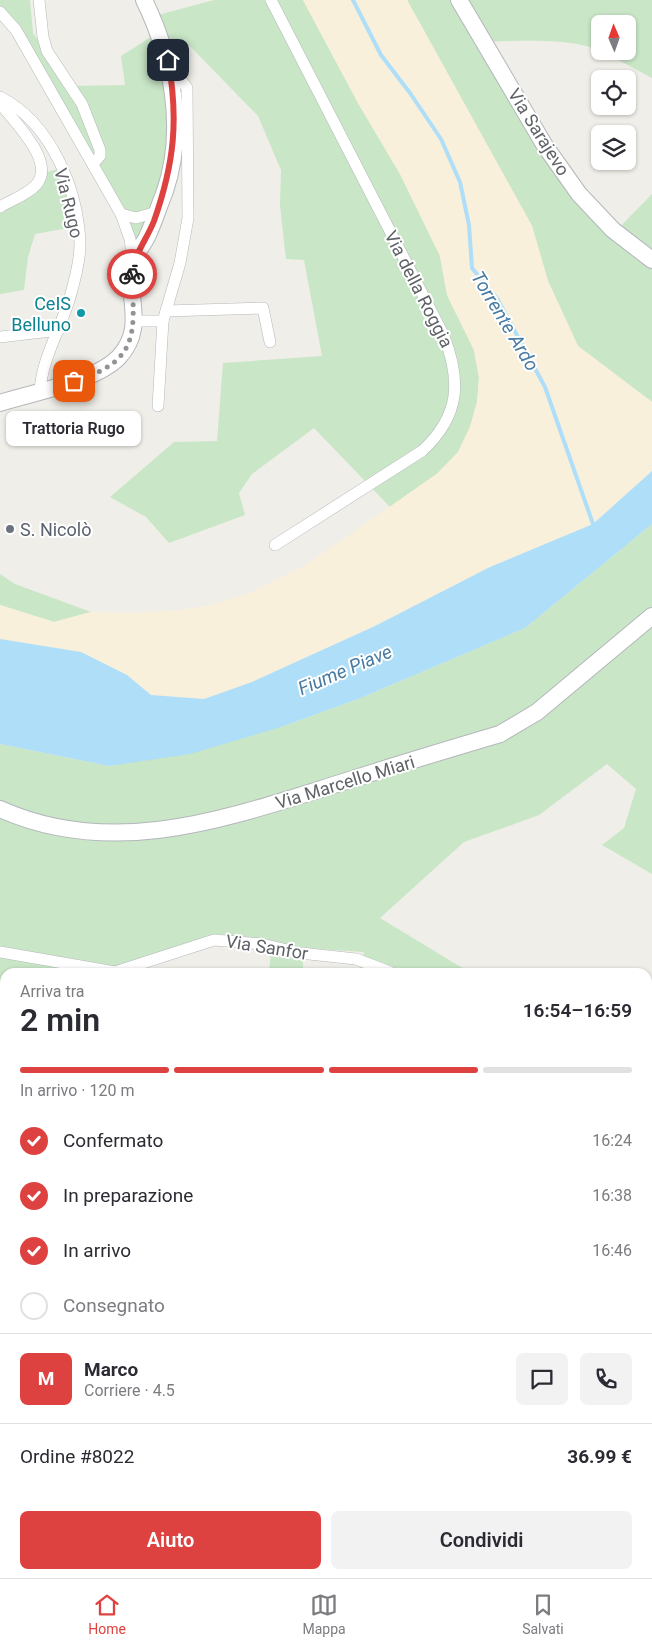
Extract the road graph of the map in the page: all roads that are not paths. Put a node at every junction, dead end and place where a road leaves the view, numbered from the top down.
1 (39, 0) edge
2 (144, 0) edge
3 (271, 0) edge
4 (459, 0) edge
5 (0, 12) edge
6 (171, 79) junction
7 (0, 97) edge
8 (0, 103) edge
9 (93, 164) junction
10 (0, 207) edge
11 (157, 212) junction
12 (121, 214) junction
13 (652, 260) edge
14 (133, 263) junction
15 (164, 316) junction
16 (135, 321) junction
17 (59, 330) junction
18 (0, 337) edge
19 (270, 342) dead end
20 (40, 391) junction
21 (0, 403) edge
22 (158, 406) dead end
23 (275, 544) dead end
24 (652, 616) edge
25 (0, 810) edge
26 (0, 952) edge
27 (92, 968) edge
28 (127, 968) edge
29 (380, 968) edge

1 - 9 street
2 - 6 street
3 - 23 street, Via della Roggia
4 - 13 street, Via Sarajevo
5 - 9 street
6 - 11 street
6 - 15 street
7 - 17 street, Via Rugo
8 - 10 street
9 - 12 street
11 - 12 street
11 - 14 street
12 - 14 street
14 - 16 street
15 - 16 street
15 - 19 street
15 - 22 street
16 - 20 street
17 - 18 street
17 - 20 street, Via Rugo
20 - 21 street
24 - 25 street, Via Marcello Miari
26 - 27 street, Via Sanfor
28 - 29 street, Via Sanfor

